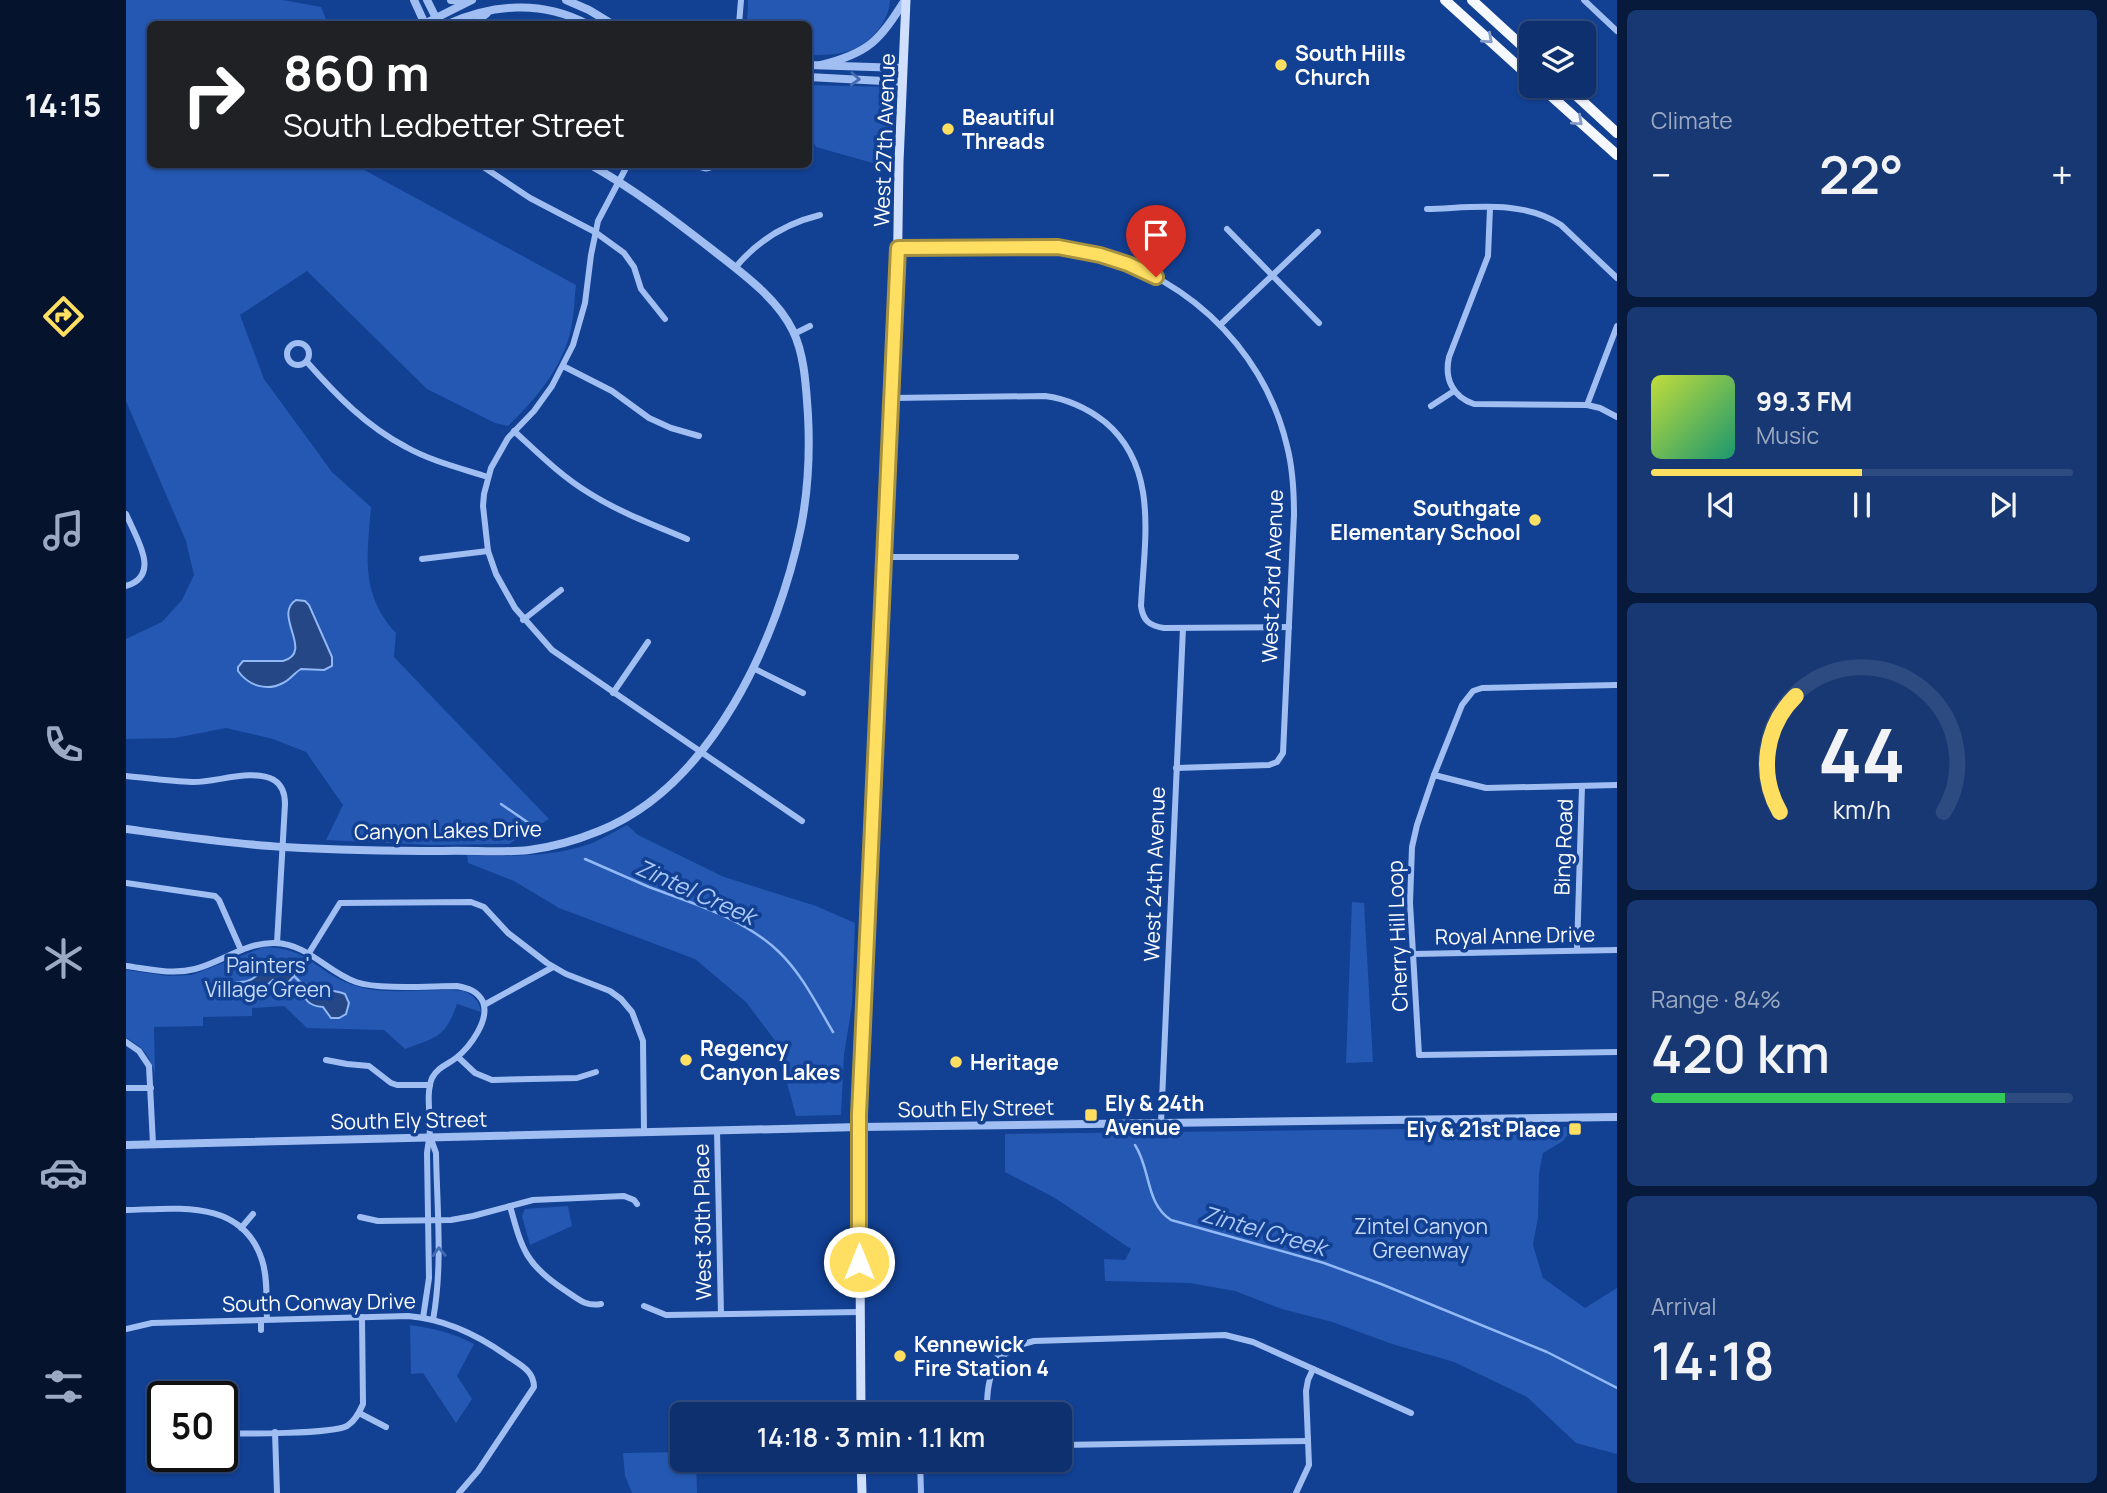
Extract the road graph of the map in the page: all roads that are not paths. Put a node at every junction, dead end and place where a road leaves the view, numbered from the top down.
1 (414, 0) edge
2 (427, 0) edge
3 (451, 0) edge
4 (566, 0) edge
5 (741, 0) edge
6 (906, 0) edge
7 (1445, 0) edge
8 (1472, 0) edge
9 (1584, 0) edge
10 (470, 1) edge
11 (494, 8) junction
12 (589, 10) junction
13 (423, 21) edge
14 (437, 21) edge
15 (456, 21) edge
16 (476, 21) edge
17 (579, 21) edge
18 (585, 21) edge
19 (607, 21) edge
20 (739, 21) edge
21 (1617, 31) edge
22 (1519, 43) edge
23 (812, 65) edge
24 (821, 65) junction
25 (1519, 67) edge
26 (903, 68) junction
27 (812, 77) edge
28 (902, 82) junction
29 (1553, 98) edge
30 (1579, 98) edge
31 (1617, 132) edge
32 (1617, 155) edge
33 (486, 168) edge
34 (596, 168) edge
35 (626, 168) edge
36 (619, 181) junction
37 (1490, 208) junction
38 (1427, 209) dead end
39 (820, 215) dead end
40 (1227, 229) dead end
41 (595, 232) junction
42 (1318, 232) dead end
43 (898, 248) junction
44 (735, 268) junction
45 (1272, 275) junction
46 (1617, 278) edge
47 (665, 319) dead end
48 (1319, 323) dead end
49 (1220, 325) junction
50 (810, 326) dead end
51 (1617, 326) edge
52 (794, 334) junction
53 (307, 362) dead end
54 (563, 366) junction
55 (1454, 391) junction
56 (892, 398) junction
57 (1587, 405) junction
58 (1431, 406) dead end
59 (1617, 417) edge
60 (514, 431) junction
61 (699, 436) dead end
62 (488, 477) junction
63 (126, 514) edge
64 (687, 538) dead end
65 (488, 551) junction
66 (885, 557) junction
67 (1016, 557) dead end
68 (422, 559) dead end
69 (126, 586) edge
70 (561, 590) dead end
71 (523, 620) junction
72 (1289, 627) junction
73 (1183, 628) junction
74 (648, 642) dead end
75 (753, 668) junction
76 (1617, 685) edge
77 (613, 693) junction
78 (803, 693) dead end
79 (700, 752) junction
80 (1176, 768) junction
81 (1434, 775) junction
82 (126, 776) edge
83 (1617, 785) edge
84 (1582, 786) junction
85 (802, 821) dead end
86 (126, 829) edge
87 (281, 847) junction
88 (126, 883) edge
89 (277, 943) junction
90 (241, 950) junction
91 (1577, 950) junction
92 (1617, 950) edge
93 (309, 953) junction
94 (1414, 954) junction
95 (126, 966) edge
96 (554, 967) junction
97 (484, 1005) junction
98 (126, 1042) edge
99 (1617, 1052) edge
100 (458, 1057) junction
101 (326, 1060) dead end
102 (596, 1072) dead end
103 (430, 1085) junction
104 (126, 1088) edge
105 (151, 1088) junction
106 (1617, 1117) edge
107 (1161, 1123) junction
108 (859, 1127) junction
109 (717, 1130) junction
110 (644, 1132) junction
111 (430, 1137) junction
112 (153, 1144) junction
113 (126, 1145) edge
114 (637, 1204) dead end
115 (510, 1206) junction
116 (157, 1209) junction
117 (126, 1210) edge
118 (253, 1214) dead end
119 (360, 1217) dead end
120 (158, 1219) dead end
121 (428, 1220) junction
122 (438, 1220) junction
123 (241, 1228) junction
124 (601, 1304) dead end
125 (644, 1306) dead end
126 (860, 1312) junction
127 (722, 1314) junction
128 (362, 1317) junction
129 (423, 1318) junction
130 (264, 1320) junction
131 (433, 1320) junction
132 (126, 1329) edge
133 (261, 1330) dead end
134 (988, 1346) dead end
135 (1002, 1358) junction
136 (1313, 1369) junction
137 (861, 1402) edge
138 (987, 1402) edge
139 (359, 1413) junction
140 (1411, 1413) dead end
141 (386, 1427) dead end
142 (275, 1432) junction
143 (238, 1433) edge
144 (1308, 1441) junction
145 (1072, 1445) edge
146 (861, 1472) edge
147 (921, 1472) edge
148 (276, 1493) edge
149 (459, 1493) edge
150 (862, 1493) edge
151 (922, 1493) edge
152 (1296, 1493) edge

1 - 13 street
2 - 14 street
3 - 10 street
4 - 12 street
5 - 20 street
6 - 24 street
6 - 26 main road, West 27th Avenue
7 -> 25 highway
8 - 22 highway
9 - 21 street
10 - 14 street
11 - 15 street
11 - 16 street
11 - 17 street
12 - 18 street
12 - 19 street
23 - 24 street
24 - 26 street
26 - 28 main road, West 27th Avenue
27 -> 28 street
28 - 43 main road, West 27th Avenue
29 -> 32 highway
30 - 31 highway
33 - 41 street
34 - 36 street, Canyon Lakes Drive
35 - 36 street
36 - 41 street
36 - 44 street, Canyon Lakes Drive
37 - 38 street
37 - 46 street
37 - 55 street
39 - 44 street
40 - 45 street
41 - 47 street
41 - 54 street
42 - 45 street
43 - 49 street, West 23rd Avenue
43 - 56 main road, West 27th Avenue
44 - 52 street, Canyon Lakes Drive
45 - 48 street
45 - 49 street
49 - 72 street, West 23rd Avenue
50 - 52 street
51 - 57 street
52 - 75 street, Canyon Lakes Drive
53 - 62 street
54 - 60 street
54 - 61 street
55 - 57 street
55 - 58 street
56 - 66 main road, West 27th Avenue
56 - 73 street
57 - 59 street
60 - 62 street
60 - 64 street
62 - 65 street
63 - 69 street
65 - 68 street
65 - 71 street
66 - 67 street
66 - 108 main road, West 27th Avenue
70 - 71 street
71 - 77 street
72 - 73 street
72 - 80 street, West 23rd Avenue
73 - 80 street, West 24th Avenue
74 - 77 street
75 - 78 street
75 - 79 street, Canyon Lakes Drive
76 - 81 street, Cherry Hill Loop
77 - 79 street
79 - 85 street
79 - 87 street, Canyon Lakes Drive
80 - 107 street, West 24th Avenue
81 - 84 street
81 - 94 street, Cherry Hill Loop
82 - 87 street
83 - 84 street
84 - 91 street, Bing Road
86 - 87 street, Canyon Lakes Drive
87 - 89 street
88 - 90 street
89 - 90 street
89 - 93 street
90 - 95 street
91 - 92 street, Royal Anne Drive
91 - 94 street, Royal Anne Drive
93 - 96 street
93 - 97 street
94 - 99 street, Cherry Hill Loop
96 - 97 street
96 - 110 street
97 - 100 street
98 - 105 street
100 - 102 street
100 - 103 street
101 - 103 street
103 - 111 street
104 - 105 street
105 - 112 street
106 - 107 street, South Ely Street
107 - 108 street, South Ely Street
108 - 109 street, South Ely Street
108 - 126 main road, West 27th Avenue
109 - 110 street, South Ely Street
109 - 127 street, West 30th Place
110 - 111 street, South Ely Street
111 - 112 street, South Ely Street
111 - 121 street
111 - 122 street
112 - 113 street, South Ely Street
114 - 115 street
115 - 122 street
115 - 124 street
116 - 117 street
116 - 120 street
116 - 123 street
118 - 123 street
119 - 121 street
121 - 122 street
121 - 129 street
131 -> 122 street
123 - 130 street
125 - 127 street
126 - 127 street
126 - 137 main road, West 27th Avenue
128 - 129 street, South Conway Drive
128 - 130 street, South Conway Drive
128 - 139 street
129 - 131 street, South Conway Drive
130 - 132 street, South Conway Drive
130 - 133 street
131 - 149 street, South Conway Drive
134 - 135 street
135 - 136 street
135 - 138 street
136 - 140 street
136 - 144 street
139 - 141 street
139 - 142 street
142 - 143 street
142 - 148 street
144 - 145 street
144 - 152 street
146 - 150 main road
147 - 151 street

